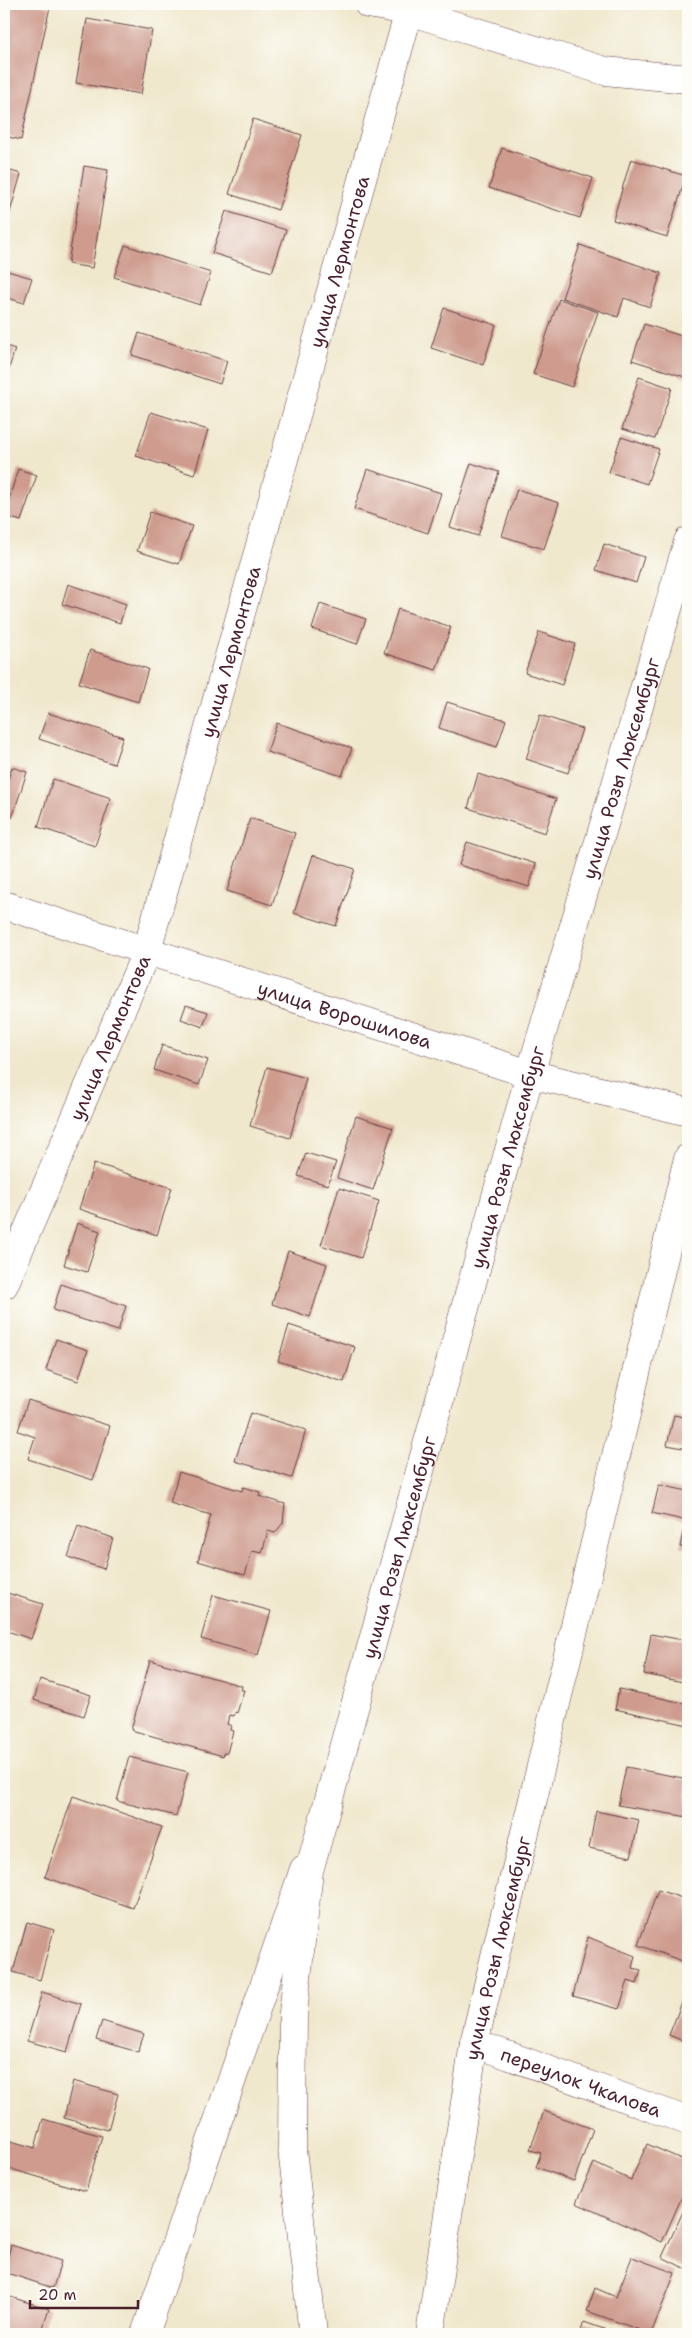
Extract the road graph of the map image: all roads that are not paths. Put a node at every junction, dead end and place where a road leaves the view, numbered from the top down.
1 (368, 4) edge
2 (410, 7) edge
3 (688, 79) edge
4 (688, 541) edge
5 (4, 905) edge
6 (147, 950) junction
7 (530, 1074) junction
8 (688, 1112) edge
9 (688, 1158) edge
10 (4, 1284) edge
11 (336, 1776) junction
12 (474, 2043) junction
13 (688, 2121) edge
14 (145, 2334) edge
15 (313, 2334) edge
16 (430, 2334) edge

1 - 2 street
2 - 3 street
2 - 6 street, улица Лермонтова
4 - 7 street, улица Розы Люксембург
5 - 6 street, улица Ворошилова
6 - 7 street, улица Ворошилова
6 - 10 street, улица Лермонтова
7 - 8 street, улица Ворошилова
7 - 11 street, улица Розы Люксембург
9 - 12 street, улица Розы Люксембург
11 - 14 street, улица Розы Люксембург
11 - 15 street, улица Розы Люксембург
12 - 13 street, переулок Чкалова
12 - 16 street, улица Розы Люксембург

